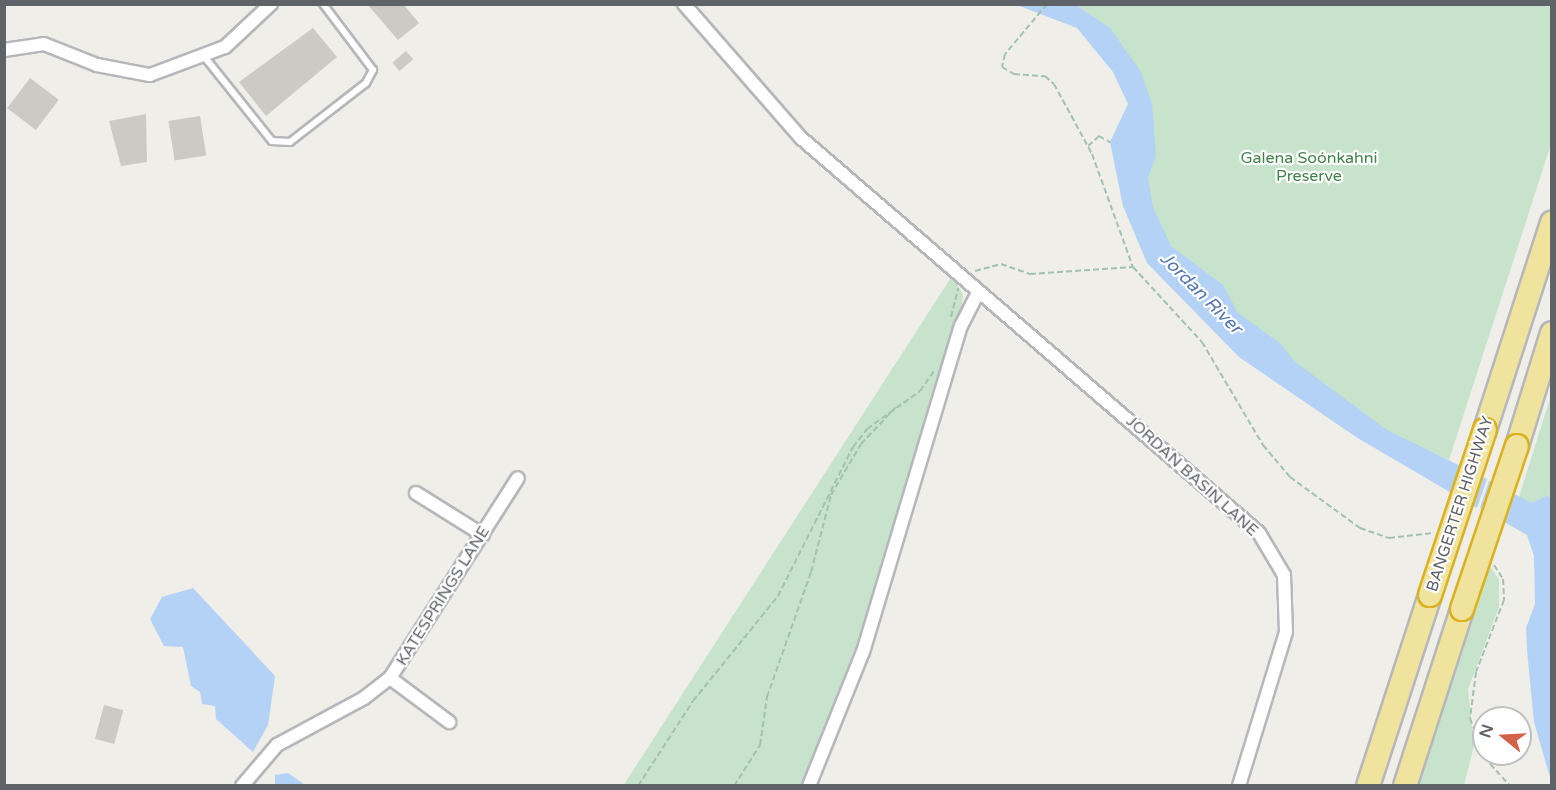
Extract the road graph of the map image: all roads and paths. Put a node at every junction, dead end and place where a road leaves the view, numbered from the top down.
1 (271, 4) edge
2 (323, 4) edge
3 (684, 4) edge
4 (1047, 4) edge
5 (4, 50) edge
6 (203, 55) junction
7 (1110, 142) dead end
8 (1088, 146) junction
9 (1551, 223) edge
10 (1134, 267) junction
11 (974, 271) dead end
12 (979, 291) junction
13 (1551, 333) edge
14 (920, 391) dead end
15 (897, 406) junction
16 (518, 478) dead end
17 (416, 493) dead end
18 (1433, 532) dead end
19 (483, 535) junction
20 (1493, 563) dead end
21 (390, 678) junction
22 (449, 722) dead end
23 (242, 786) edge
24 (638, 786) edge
25 (734, 786) edge
26 (809, 786) edge
27 (1239, 786) edge
28 (1368, 786) edge
29 (1405, 786) edge
30 (1510, 786) edge

1 - 6 street
2 - 6 lane
3 - 12 street, JORDAN BASIN LANE
4 - 8 path
5 - 6 street
7 - 8 path
8 - 10 path
9 - 28 highway, BANGERTER HIGHWAY, bridge
10 - 11 path
10 - 18 path
12 - 26 street
12 - 27 street, JORDAN BASIN LANE
13 - 29 highway, bridge
14 - 15 path
15 - 24 path
15 - 25 path
16 - 19 street, KATESPRINGS LANE
17 - 19 street
19 - 21 street, KATESPRINGS LANE
20 - 30 path
21 - 22 street
21 - 23 street, KATESPRINGS LANE

